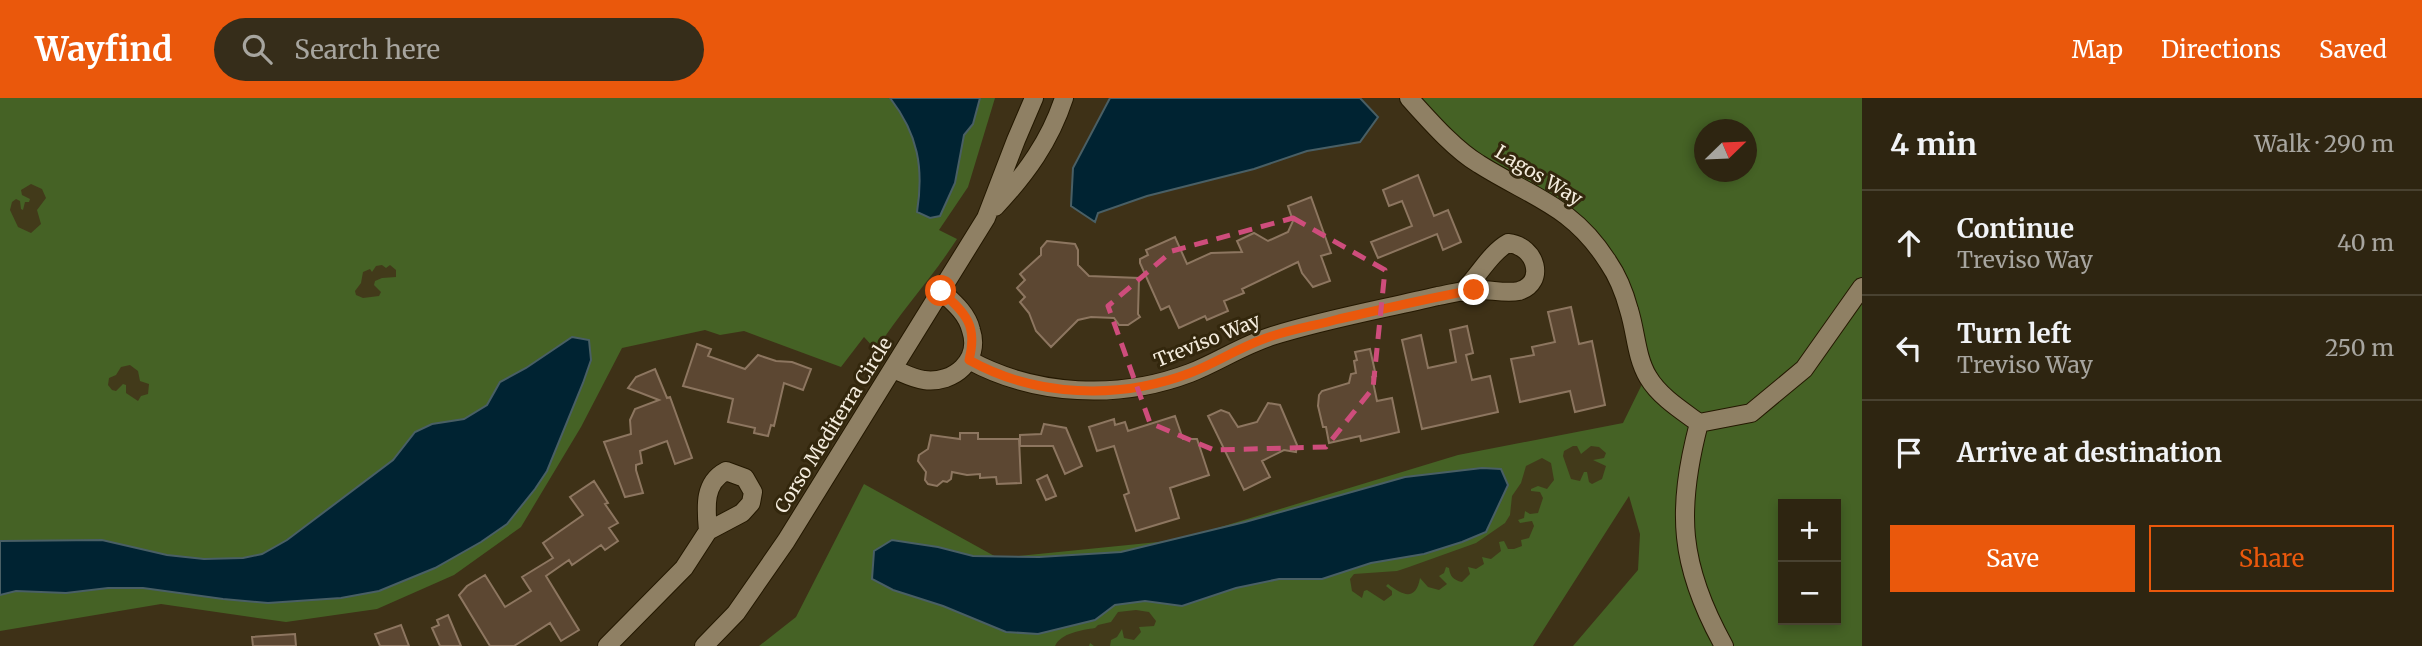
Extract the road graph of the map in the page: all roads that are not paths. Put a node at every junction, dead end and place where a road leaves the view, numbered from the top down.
1 (1034, 98) edge
2 (1064, 98) edge
3 (1409, 98) edge
4 (986, 218) junction
5 (1862, 287) edge
6 (941, 291) junction
7 (1462, 292) dead end
8 (969, 360) junction
9 (893, 369) junction
10 (1699, 423) junction
11 (708, 531) dead end
12 (607, 646) edge
13 (705, 646) edge
14 (1724, 646) edge

1 - 4 street, Corso Mediterra Circle
2 - 4 street, Corso Mediterra Circle
3 - 10 street, Lagos Way
4 - 6 street, Corso Mediterra Circle
5 - 10 street
6 - 8 street
6 - 9 street, Corso Mediterra Circle
7 - 8 street, Treviso Way
8 - 9 street
9 - 13 street, Corso Mediterra Circle
10 - 14 street
11 - 12 street

